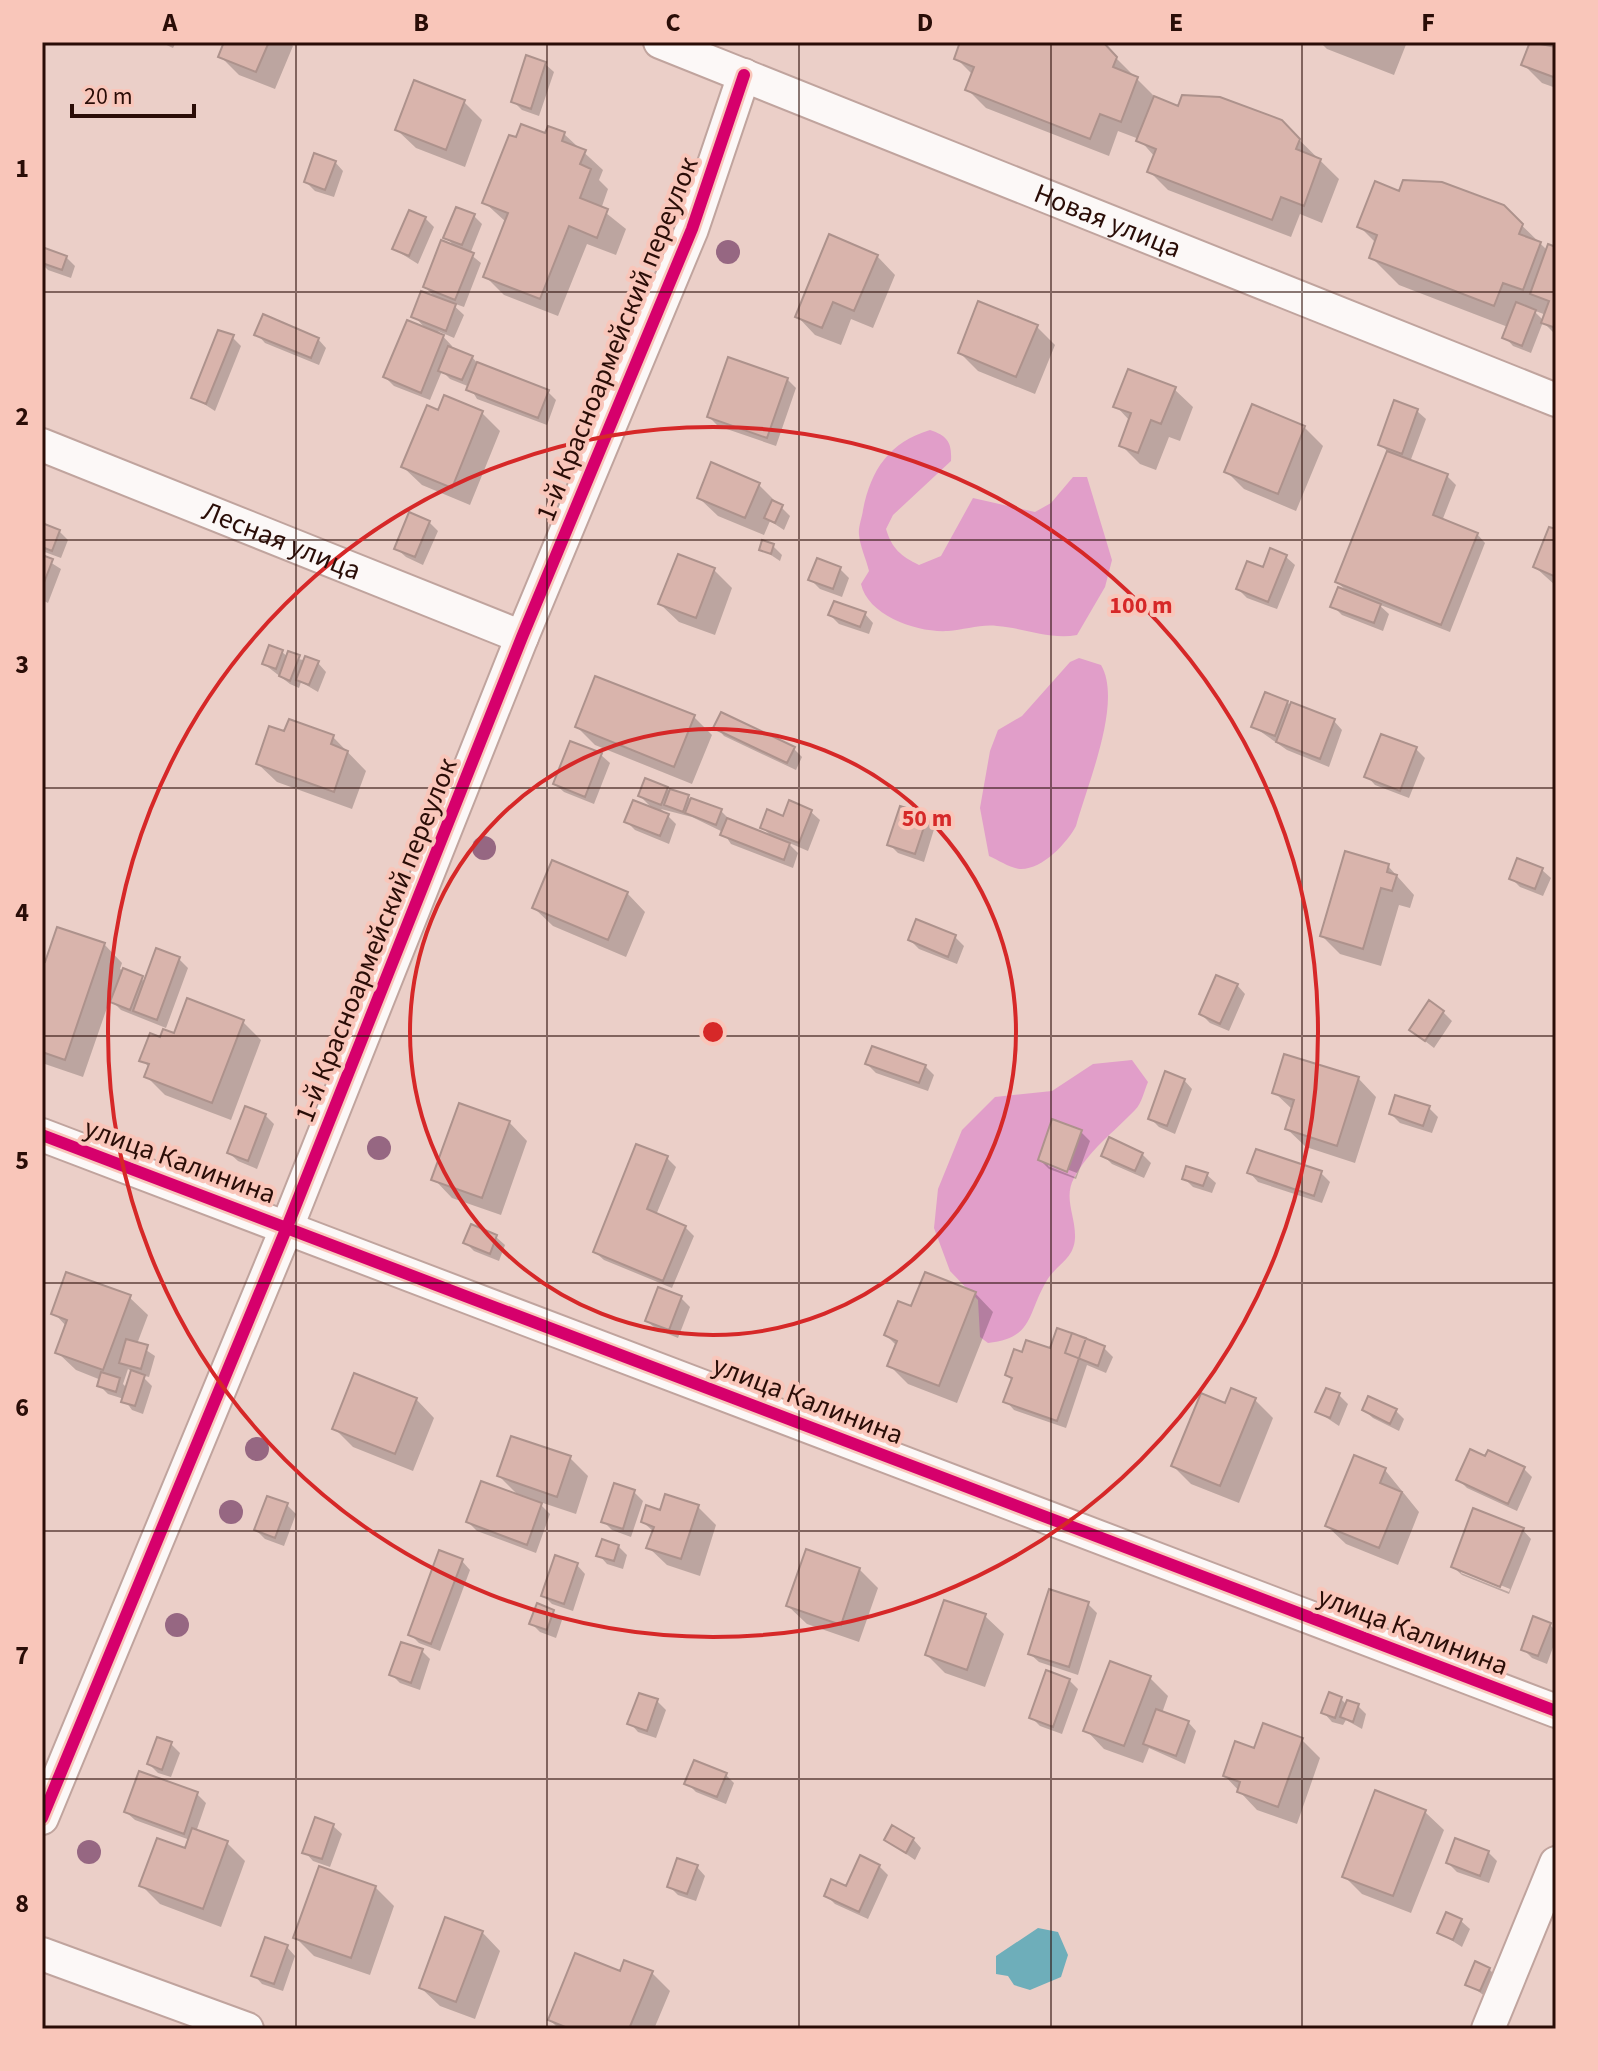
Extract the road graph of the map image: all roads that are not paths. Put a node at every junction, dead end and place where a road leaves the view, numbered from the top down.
1 (660, 42) edge
2 (706, 50) edge
3 (744, 75) junction
4 (1556, 400) edge
5 (42, 445) edge
6 (522, 637) junction
7 (42, 1135) edge
8 (287, 1227) junction
9 (1556, 1711) edge
10 (42, 1818) edge
11 (1556, 1863) edge
12 (42, 1954) edge
13 (247, 2029) edge
14 (1488, 2029) edge

1 - 2 street, Новая улица
2 - 3 street, Новая улица
3 - 4 street, Новая улица
3 - 6 street, 1-й Красноармейский переулок
5 - 6 street, Лесная улица
6 - 8 street, 1-й Красноармейский переулок
7 - 8 street, улица Калинина
8 - 9 street, улица Калинина
8 - 10 street, 1-й Красноармейский переулок
11 - 14 street
12 - 13 street

